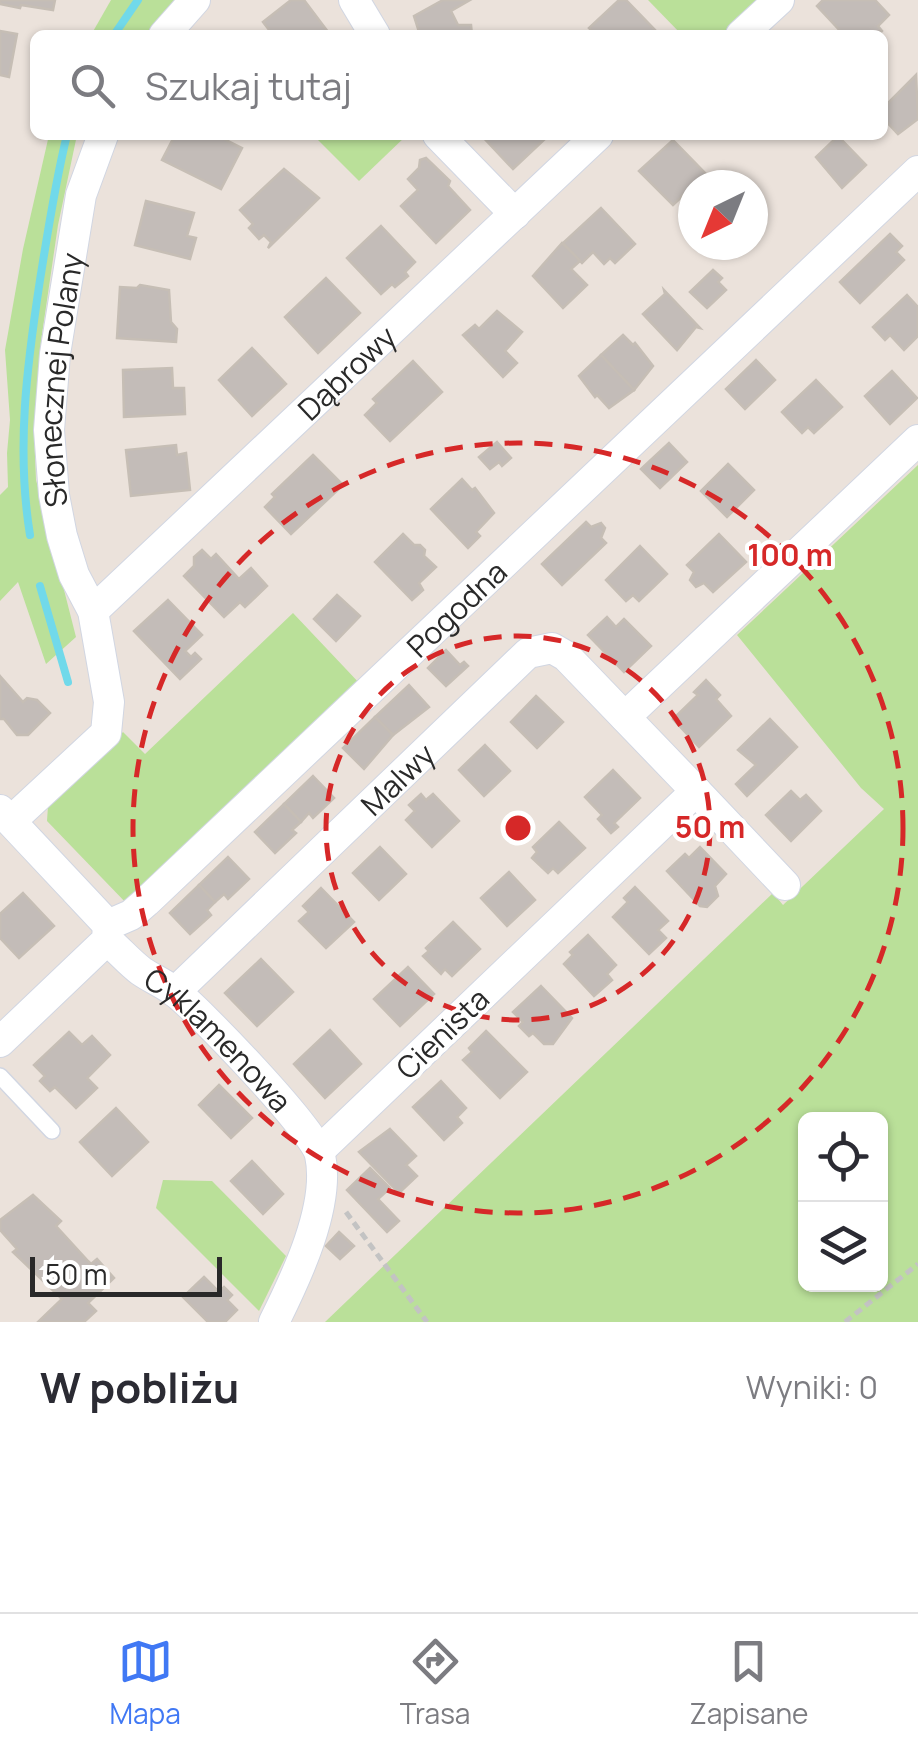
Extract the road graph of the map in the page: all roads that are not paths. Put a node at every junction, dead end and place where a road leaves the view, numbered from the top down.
1 (195, 0) edge
2 (354, 0) edge
3 (779, 0) edge
4 (168, 30) edge
5 (372, 30) edge
6 (746, 30) edge
7 (101, 140) edge
8 (443, 140) edge
9 (593, 140) edge
10 (918, 171) edge
11 (515, 214) junction
12 (918, 440) edge
13 (94, 611) junction
14 (625, 717) junction
15 (696, 791) junction
16 (6, 816) edge
17 (784, 885) dead end
18 (107, 932) junction
19 (175, 992) junction
20 (0, 1042) edge
21 (0, 1076) edge
22 (52, 1131) dead end
23 (320, 1150) junction
24 (274, 1322) edge

1 - 4 street
2 - 5 street
3 - 6 street
7 - 13 street, Słonecznej Polany
8 - 11 street
9 - 11 street, Dąbrowy
10 - 18 street, Pogodna
11 - 13 street, Dąbrowy
12 - 14 street
13 - 16 street, Słonecznej Polany
14 - 15 street
14 - 19 street, Malwy
15 - 17 street
15 - 23 street, Cienista
16 - 18 street, Cyklamenowa
18 - 19 street, Cyklamenowa
18 - 20 street, Pogodna
19 - 23 street, Cyklamenowa
21 - 22 lane
23 - 24 street

